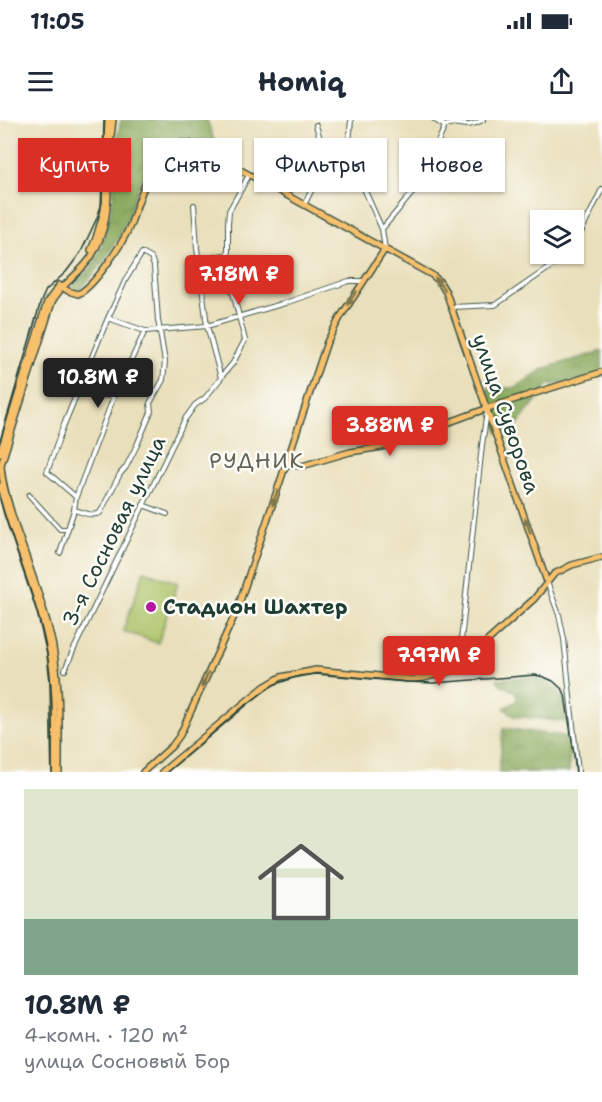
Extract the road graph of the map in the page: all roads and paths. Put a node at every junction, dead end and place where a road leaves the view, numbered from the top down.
1 (108, 120) edge
2 (112, 120) edge
3 (351, 120) edge
4 (435, 120) edge
5 (483, 120) edge
6 (316, 125) dead end
7 (445, 126) junction
8 (320, 138) edge
9 (349, 138) edge
10 (249, 175) junction
11 (602, 189) edge
12 (311, 192) edge
13 (365, 192) edge
14 (194, 205) dead end
15 (304, 205) junction
16 (584, 226) edge
17 (382, 229) junction
18 (385, 249) junction
19 (228, 254) junction
20 (199, 264) junction
21 (554, 264) edge
22 (363, 280) junction
23 (61, 286) junction
24 (452, 307) junction
25 (239, 317) junction
26 (108, 318) junction
27 (207, 326) junction
28 (160, 330) junction
29 (145, 331) junction
30 (602, 372) edge
31 (221, 378) junction
32 (80, 385) junction
33 (114, 396) junction
34 (488, 408) junction
35 (0, 453) edge
36 (286, 464) junction
37 (0, 486) edge
38 (28, 495) dead end
39 (76, 497) junction
40 (143, 505) junction
41 (74, 510) junction
42 (167, 513) dead end
43 (67, 529) junction
44 (60, 553) dead end
45 (602, 557) edge
46 (542, 565) junction
47 (558, 571) junction
48 (547, 582) junction
49 (465, 661) junction
50 (65, 670) dead end
51 (172, 746) junction
52 (184, 754) junction
53 (57, 772) edge
54 (143, 772) edge
55 (162, 772) edge
56 (579, 772) edge

1 - 23 main road
2 - 23 main road
3 - 9 street
4 - 7 street
5 - 7 street
6 - 8 street
7 - 17 street
10 - 15 main road, улица Суворова
10 - 19 street
10 - 23 main road, улица Суворова
11 - 16 street
12 - 15 street
13 - 17 street
14 - 20 street
15 - 18 main road, улица Суворова
17 - 18 street
18 - 22 main road
24 -> 18 main road, улица Суворова
19 - 20 street
19 - 25 street
20 - 27 street
21 - 24 street
22 - 25 street
22 -> 36 main road
23 - 35 main road
23 - 53 main road
24 - 34 main road, улица Суворова
25 - 27 street
25 - 31 street, 3-я Сосновая улица
26 - 28 street
26 - 29 street
26 - 32 street
27 - 28 street
27 - 31 street
28 - 29 street
28 - 41 street
29 - 33 street
30 - 34 main road
31 - 40 street, 3-я Сосновая улица
32 - 33 street
32 - 39 street
33 - 39 street
34 - 36 main road
46 -> 34 main road, улица Суворова
34 - 49 street
36 -> 51 main road
37 - 53 main road
38 - 43 street
39 - 41 street
40 - 42 street
40 - 50 street, 3-я Сосновая улица
41 - 43 street
43 - 44 street
45 - 47 main road
46 - 47 main road
46 - 48 main road, улица Суворова
47 - 48 main road
48 - 49 main road
48 - 56 street, улица Суворова
49 - 52 main road
51 - 52 main road
51 - 54 main road
52 - 55 main road

